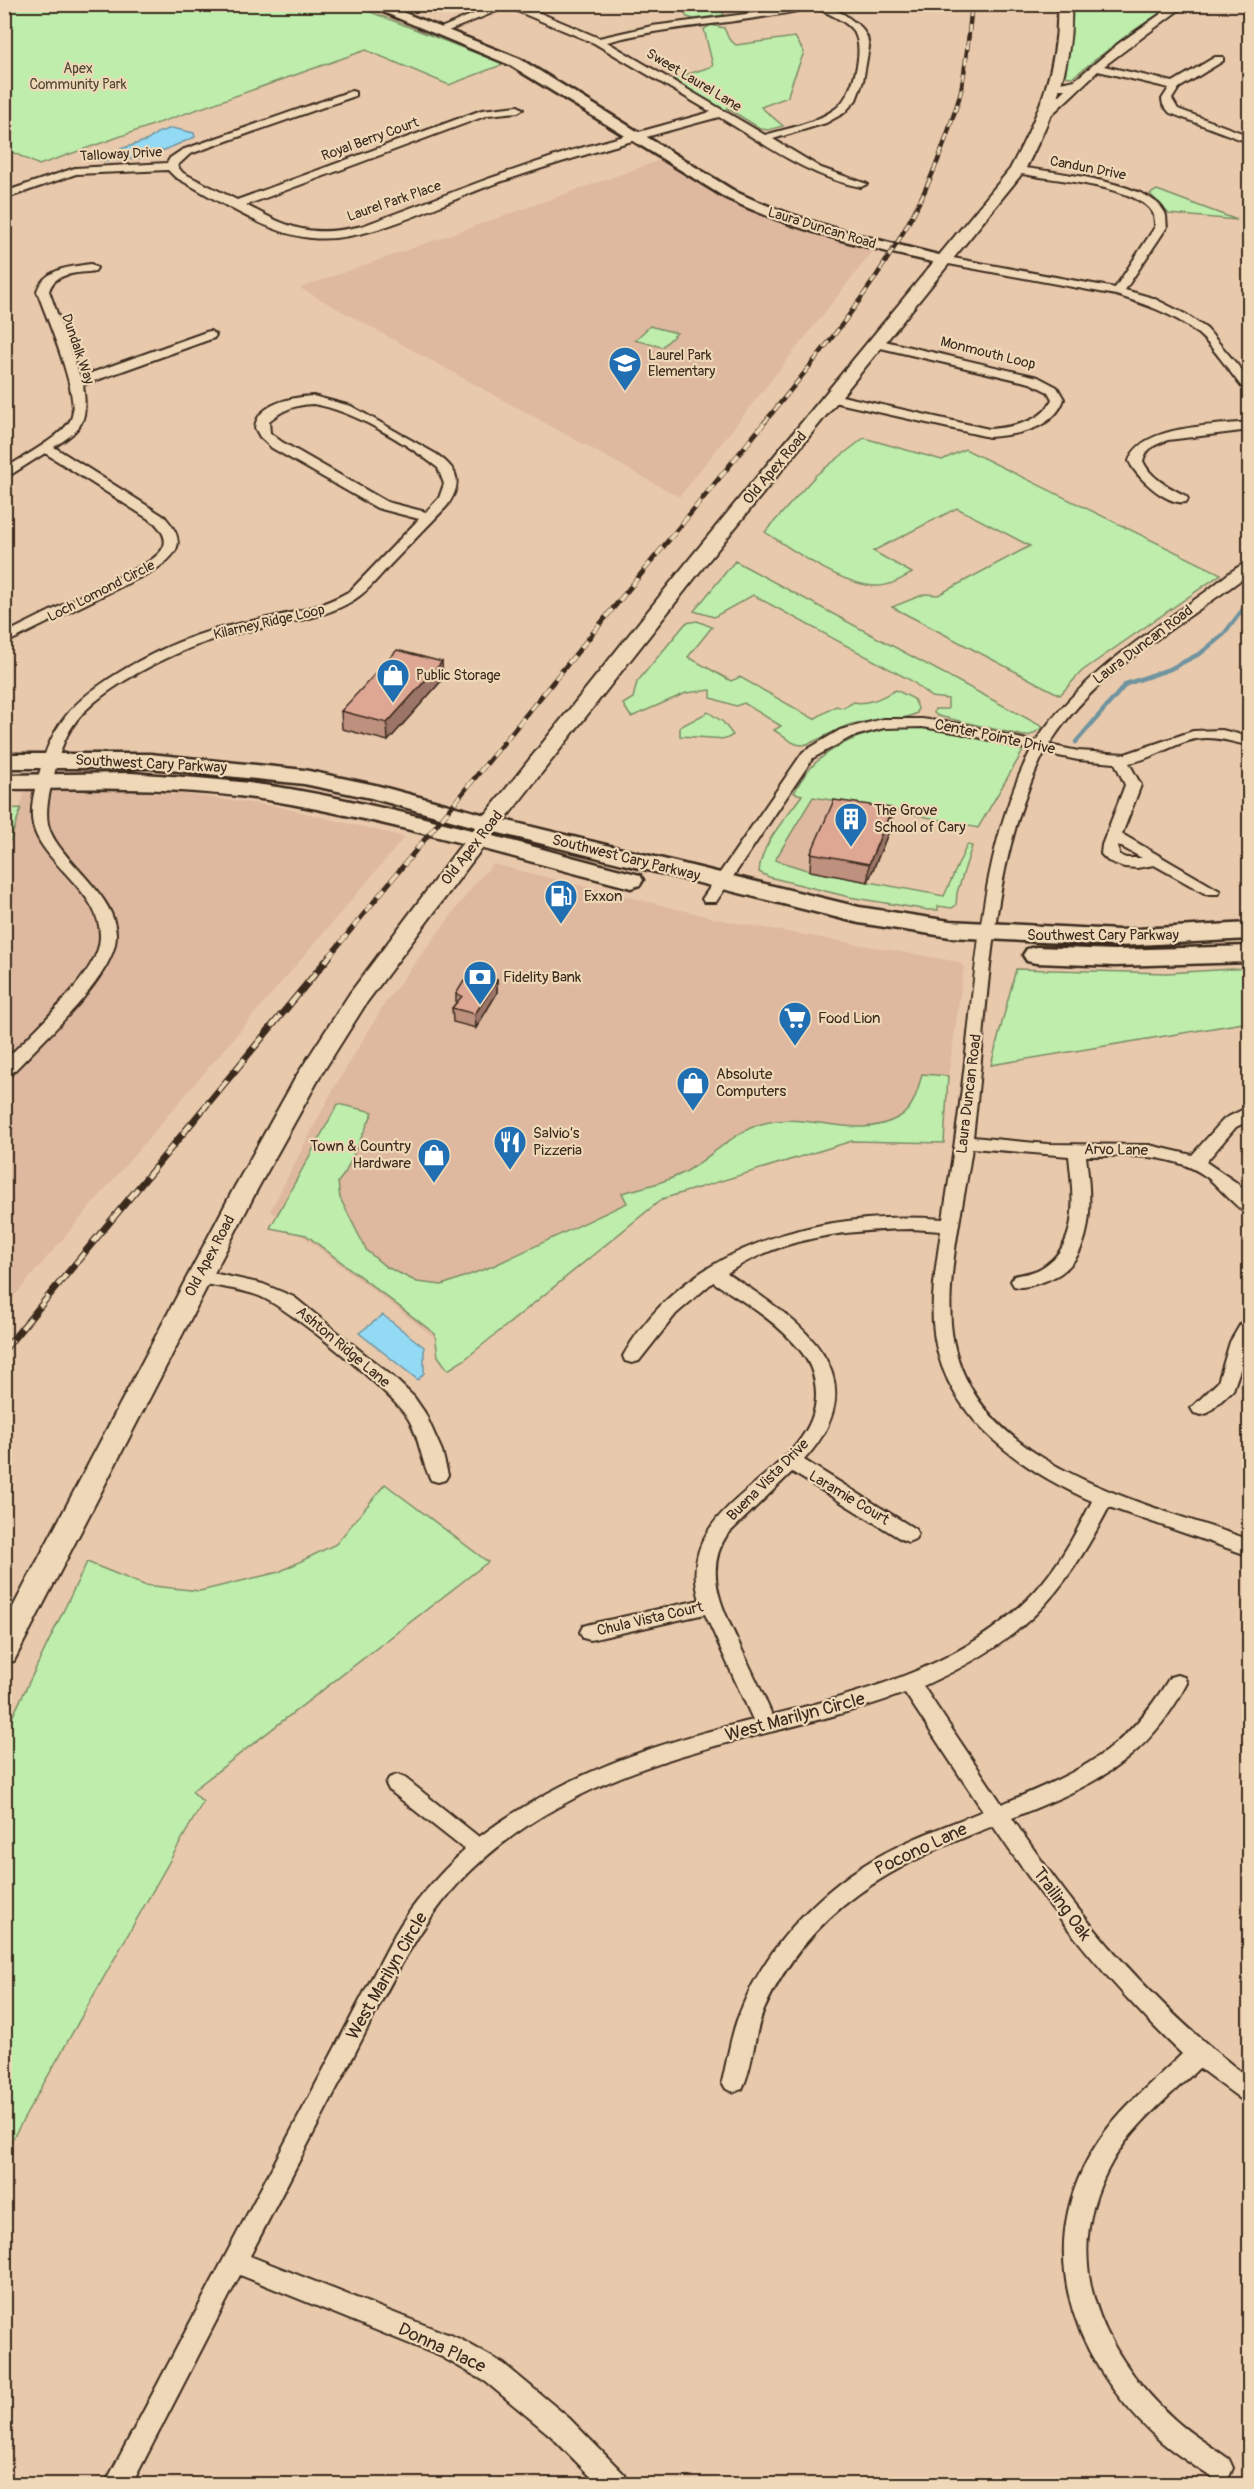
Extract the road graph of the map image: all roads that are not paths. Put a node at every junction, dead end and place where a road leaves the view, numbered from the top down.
1 (370, 4) edge
2 (507, 4) edge
3 (816, 4) edge
4 (1064, 4) edge
5 (1182, 4) edge
6 (439, 31) junction
7 (598, 41) junction
8 (1220, 59) dead end
9 (1097, 68) junction
10 (1079, 82) junction
11 (1174, 86) junction
12 (1054, 87) junction
13 (351, 94) dead end
14 (518, 109) dead end
15 (720, 113) junction
16 (1046, 114) junction
17 (635, 136) junction
18 (762, 138) junction
19 (1250, 140) edge
20 (171, 166) junction
21 (1017, 170) junction
22 (861, 184) dead end
23 (4, 196) edge
24 (235, 205) junction
25 (942, 260) junction
26 (91, 268) dead end
27 (1118, 292) junction
28 (210, 335) dead end
29 (876, 343) junction
30 (76, 383) junction
31 (1250, 389) edge
32 (833, 398) junction
33 (1250, 426) edge
34 (46, 448) junction
35 (4, 475) edge
36 (1181, 499) dead end
37 (428, 517) junction
38 (1250, 566) edge
39 (4, 640) edge
40 (1250, 742) edge
41 (1039, 747) junction
42 (1120, 760) junction
43 (4, 761) edge
44 (48, 770) junction
45 (4, 782) edge
46 (484, 833) junction
47 (716, 891) junction
48 (1212, 891) dead end
49 (1250, 931) edge
50 (986, 942) junction
51 (1250, 954) edge
52 (4, 1071) edge
53 (1250, 1112) edge
54 (964, 1141) junction
55 (1077, 1150) junction
56 (1195, 1162) junction
57 (1250, 1209) edge
58 (950, 1226) junction
59 (713, 1273) junction
60 (199, 1276) junction
61 (1020, 1281) dead end
62 (1250, 1325) edge
63 (632, 1356) dead end
64 (1201, 1408) dead end
65 (790, 1461) junction
66 (438, 1476) dead end
67 (1104, 1497) junction
68 (909, 1534) dead end
69 (1250, 1548) edge
70 (711, 1605) junction
71 (590, 1632) dead end
72 (4, 1653) edge
73 (1177, 1683) dead end
74 (911, 1684) junction
75 (766, 1725) junction
76 (397, 1784) dead end
77 (998, 1815) junction
78 (479, 1849) junction
79 (1197, 2055) junction
80 (734, 2082) dead end
81 (1250, 2094) edge
82 (235, 2262) junction
83 (1220, 2468) dead end
84 (118, 2484) edge
85 (616, 2484) edge

1 - 6 street, Laura Duncan Road
2 - 6 street
2 - 7 street, Sweet Laurel Lane
3 - 7 street
3 - 18 street
4 - 12 main road, Old Apex Road
5 - 9 street
6 - 17 street, Laura Duncan Road
7 - 15 street, Sweet Laurel Lane
8 - 11 street
9 - 10 street
9 - 11 street
10 - 12 street
10 - 16 street
11 - 19 street
12 - 16 main road, Old Apex Road
13 - 20 street
14 - 24 street, Royal Berry Court
15 - 17 street, Laurel Park Place
15 - 18 street, Sweet Laurel Lane
16 - 21 main road, Old Apex Road
17 - 24 street, Laurel Park Place
17 - 25 street, Laura Duncan Road
18 - 22 street, Sweet Laurel Lane
20 - 23 street, Talloway Drive
20 - 24 street, Laurel Park Place
21 - 25 main road, Old Apex Road
21 - 27 street, Candun Drive
25 - 27 street, Laura Duncan Road
25 - 29 main road, Old Apex Road
26 - 30 street, Dundalk Way
27 - 31 street, Laura Duncan Road
28 - 30 street
29 - 32 main road, Old Apex Road
29 - 32 street, Monmouth Loop
30 - 34 street, Dundalk Way
32 - 46 main road, Old Apex Road
33 - 36 street
34 - 35 street, Dundalk Way
34 - 39 street, Loch Lomond Circle
37 - 37 street, Kilarney Ridge Loop
37 - 44 street, Kilarney Ridge Loop
38 - 41 street, Laura Duncan Road
40 - 42 street, Center Pointe Drive
41 - 42 street, Center Pointe Drive
41 - 47 street, Center Pointe Drive
41 - 50 street, Laura Duncan Road
42 - 48 street
43 - 44 main road, Southwest Cary Parkway
44 - 45 main road, Southwest Cary Parkway
44 - 46 main road, Southwest Cary Parkway
44 - 52 street, Kilarney Ridge Loop
46 - 47 main road, Southwest Cary Parkway
46 - 60 main road, Old Apex Road
47 - 50 main road, Southwest Cary Parkway
49 - 50 main road, Southwest Cary Parkway
50 - 51 main road, Southwest Cary Parkway
50 - 54 street, Laura Duncan Road
53 - 56 street
54 - 55 street, Arvo Lane
54 - 58 street, Laura Duncan Road
55 - 56 street, Arvo Lane
55 - 61 street
56 - 57 street, Arvo Lane
58 - 59 street
58 - 67 street, Laura Duncan Road
59 - 63 street
59 - 65 street, Buena Vista Drive
60 - 66 street, Ashton Ridge Lane
60 - 72 main road, Old Apex Road
62 - 64 street
65 - 68 street, Laramie Court
65 - 70 street, Buena Vista Drive
67 - 69 street, Laura Duncan Road
67 - 74 street, West Marilyn Circle
70 - 71 street, Chula Vista Court
70 - 75 street, Buena Vista Drive
73 - 77 street, Pocono Lane
74 - 75 street, West Marilyn Circle
74 - 77 street, Trailing Oak
75 - 78 street, West Marilyn Circle
76 - 78 street
77 - 79 street, Trailing Oak
77 - 80 street, Pocono Lane
78 - 82 street, West Marilyn Circle
79 - 81 street, Trailing Oak
79 - 83 street
82 - 84 street, West Marilyn Circle
82 - 85 street, Donna Place

